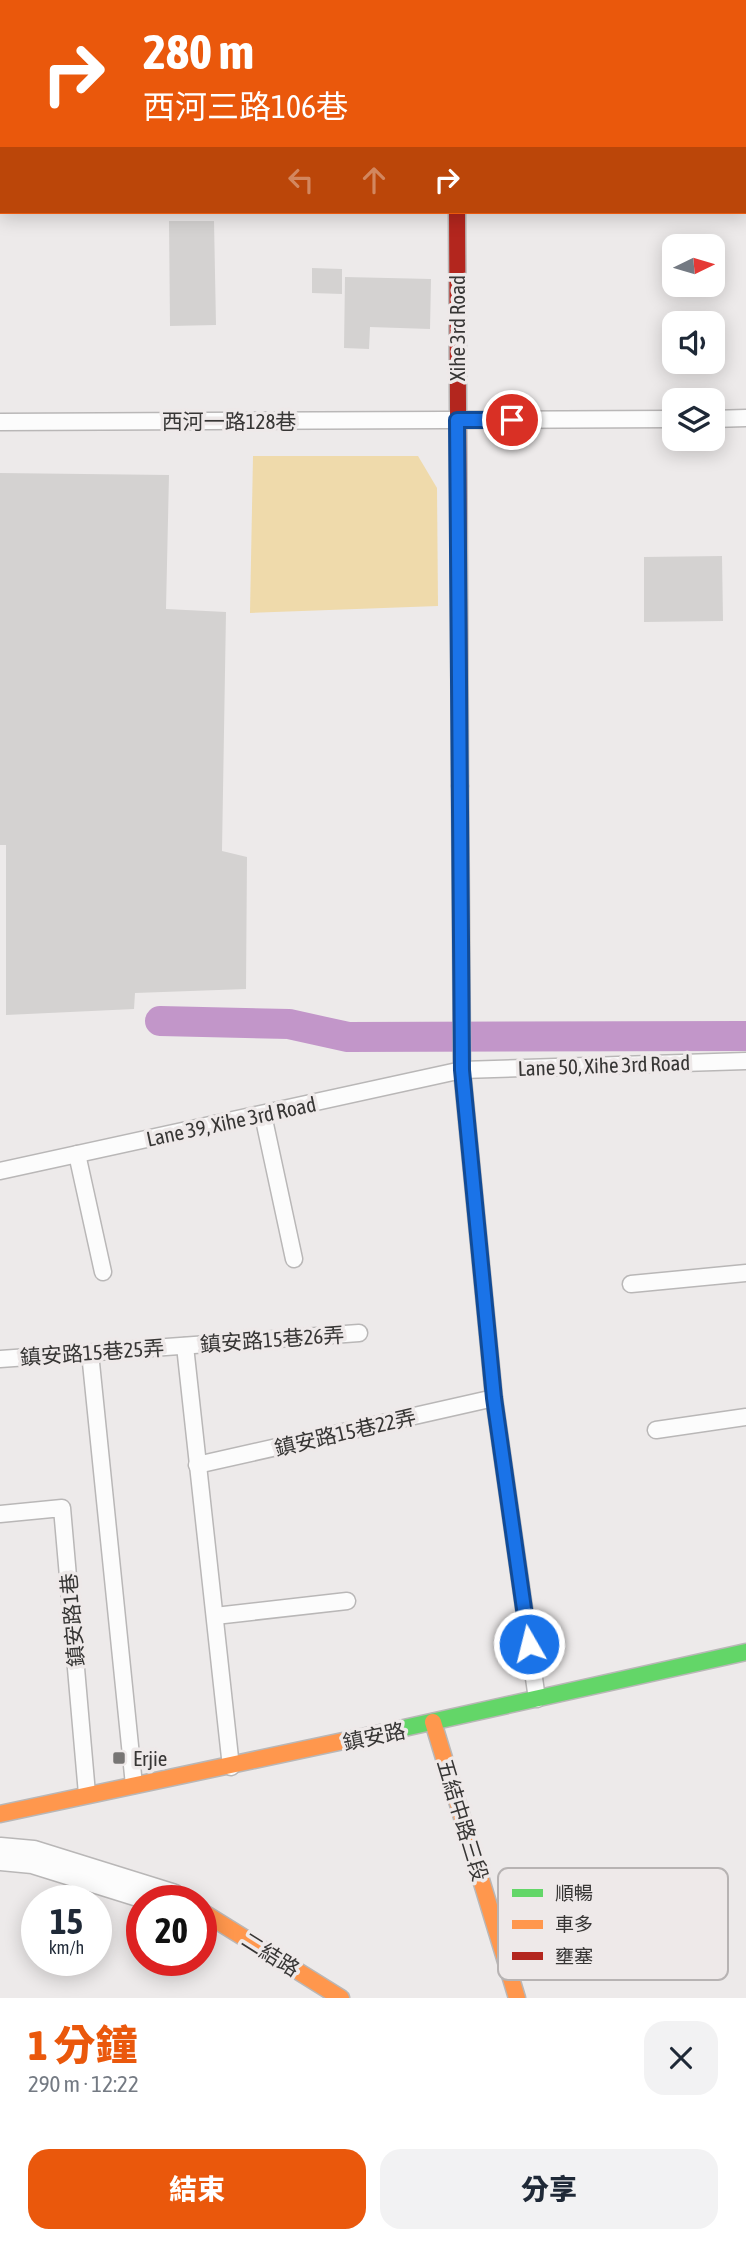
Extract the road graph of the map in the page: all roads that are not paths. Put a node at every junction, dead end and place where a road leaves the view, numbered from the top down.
1 (457, 214) edge
2 (746, 418) edge
3 (662, 419) edge
4 (725, 419) edge
5 (457, 420) junction
6 (0, 422) edge
7 (746, 1061) edge
8 (462, 1070) junction
9 (263, 1115) junction
10 (77, 1154) junction
11 (0, 1171) edge
12 (294, 1259) dead end
13 (103, 1272) dead end
14 (746, 1273) edge
15 (631, 1284) dead end
16 (359, 1333) dead end
17 (185, 1346) junction
18 (90, 1353) junction
19 (0, 1359) edge
20 (494, 1398) junction
21 (746, 1417) edge
22 (656, 1430) dead end
23 (197, 1465) junction
24 (0, 1514) edge
25 (347, 1601) dead end
26 (215, 1616) junction
27 (746, 1652) edge
28 (537, 1699) junction
29 (433, 1722) junction
30 (231, 1767) junction
31 (134, 1785) junction
32 (87, 1794) junction
33 (0, 1814) edge
34 (0, 1854) edge
35 (126, 1886) edge
36 (217, 1921) edge
37 (498, 1936) edge
38 (512, 1980) edge
39 (341, 1998) edge
40 (517, 1998) edge

1 - 5 street, Xihe 3rd Road
2 - 4 lane
3 - 5 lane, 西河一路128巷
5 - 6 lane, 西河一路128巷
5 - 8 street, Xihe 3rd Road
7 - 8 lane, Lane 50, Xihe 3rd Road
8 - 9 lane, Lane 39, Xihe 3rd Road
8 - 20 lane, Xihe 3rd Road
9 - 10 lane, Lane 39, Xihe 3rd Road
9 - 12 lane
10 - 11 lane, Lane 39, Xihe 3rd Road
10 - 13 lane
14 - 15 lane
16 - 17 lane, 鎮安路15巷26弄
17 - 18 lane, 鎮安路15巷25弄
17 - 23 lane
18 - 19 lane, 鎮安路15巷25弄
18 - 31 lane
20 - 23 lane, 鎮安路15巷22弄
20 - 28 lane, Xihe 3rd Road
21 - 22 lane
23 - 26 lane
24 - 32 lane, 鎮安路1巷
25 - 26 lane
26 - 30 lane
27 - 28 street, 鎮安路
28 - 29 street, 鎮安路
29 - 30 street, 鎮安路
29 - 37 street, 五結中路三段
30 - 31 street, 鎮安路
31 - 32 street, 鎮安路
32 - 33 street, 鎮安路
34 - 35 street
36 - 39 street, 二結路
38 - 40 street, 五結中路三段

